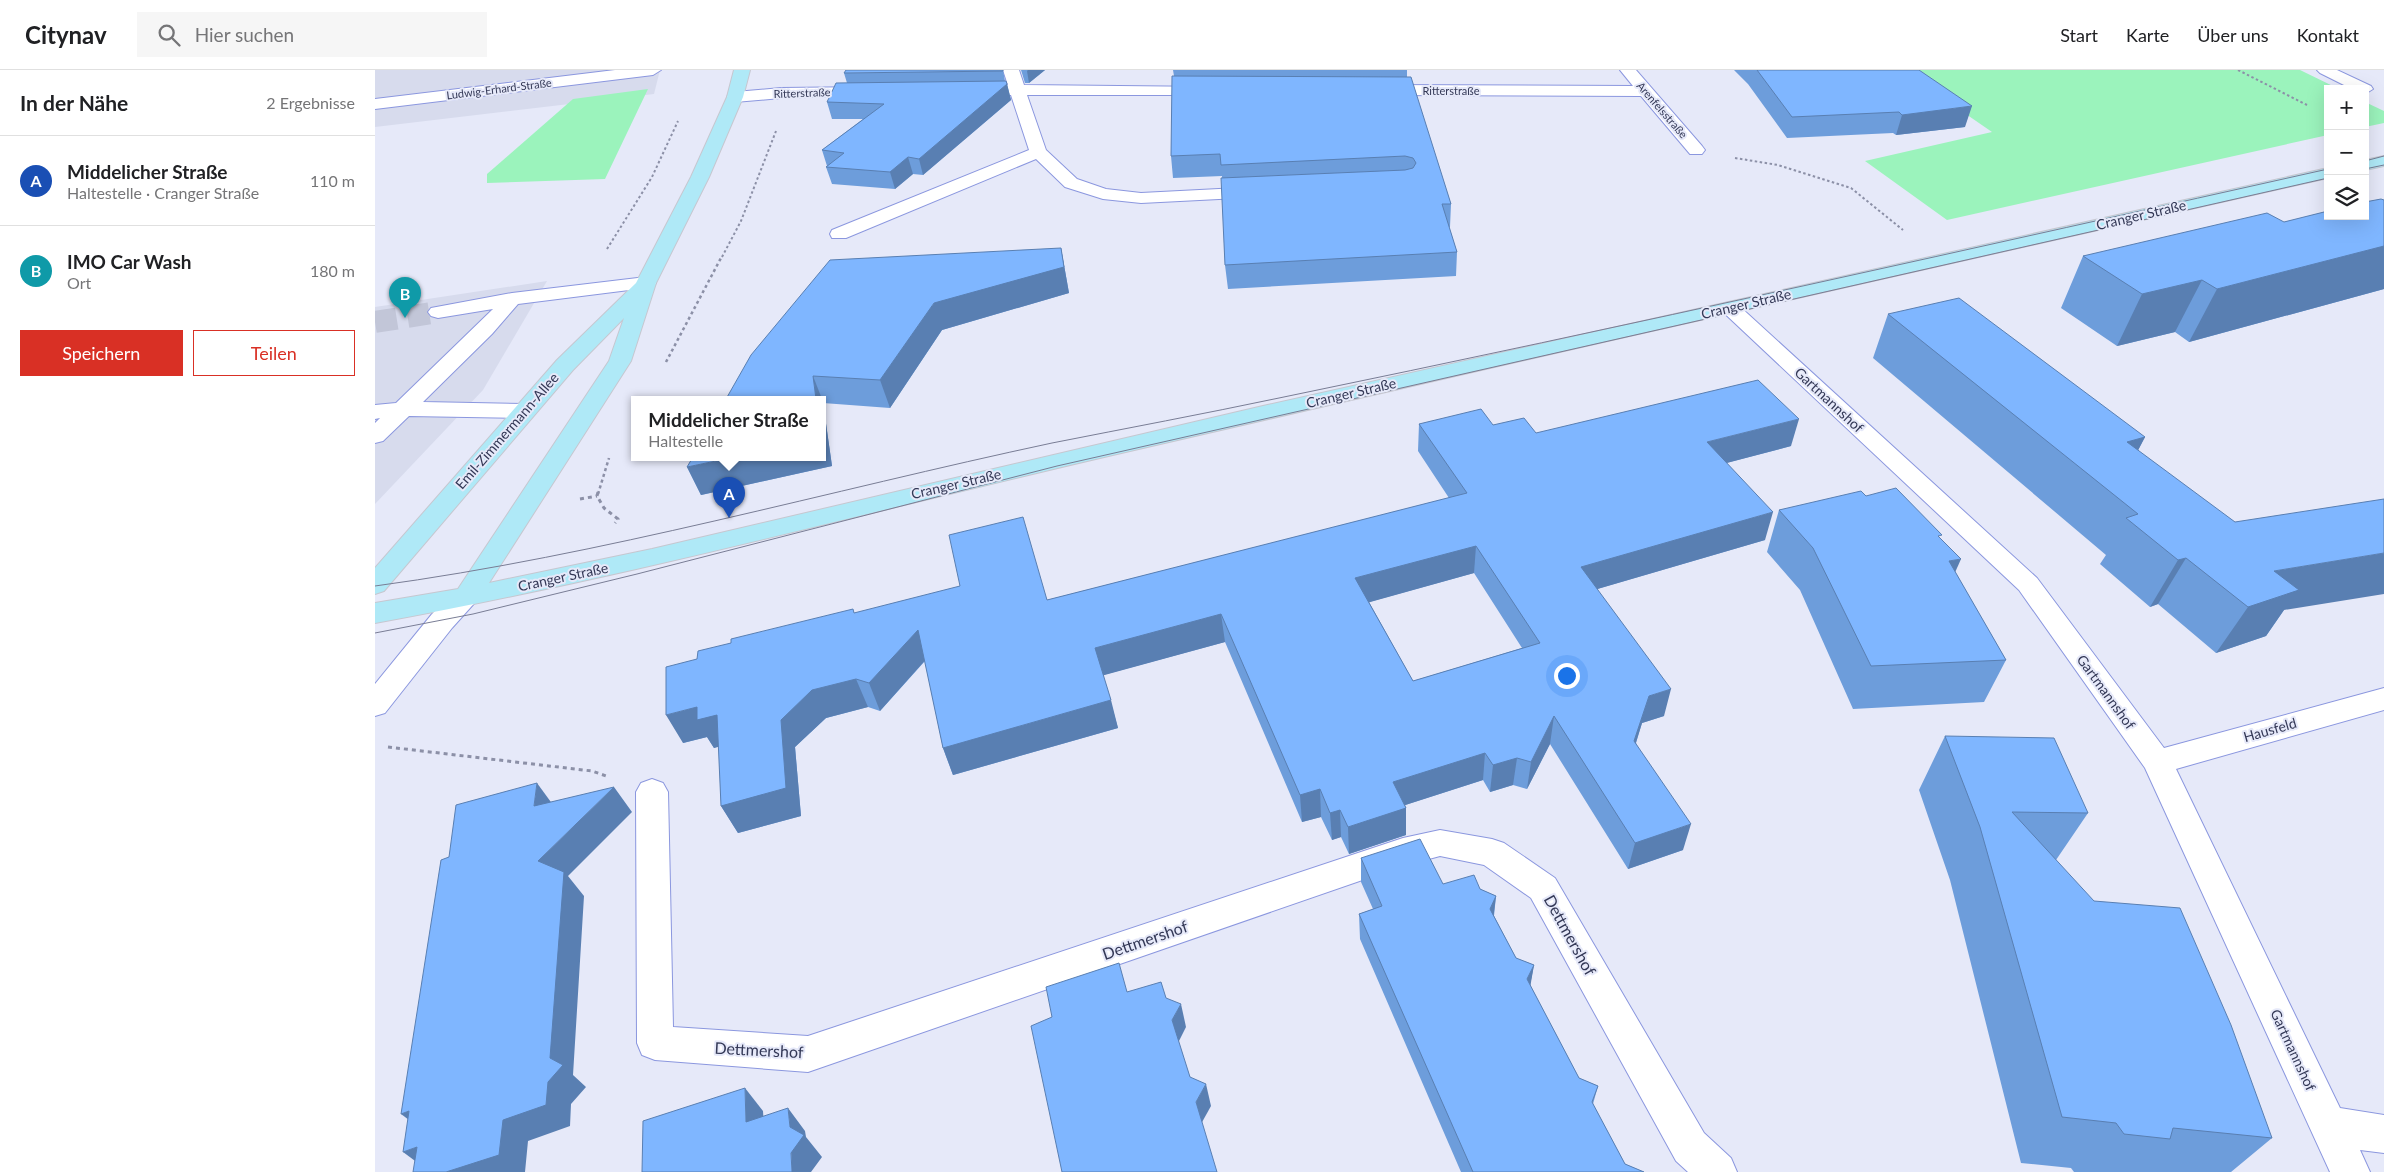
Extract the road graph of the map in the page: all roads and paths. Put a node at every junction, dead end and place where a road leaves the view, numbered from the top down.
1 (653, 70) edge
2 (742, 70) edge
3 (1011, 70) edge
4 (1628, 70) edge
5 (2238, 70) edge
6 (2325, 70) edge
7 (2356, 85) edge
8 (1019, 90) junction
9 (1227, 90) edge
10 (1366, 90) edge
11 (951, 91) edge
12 (1644, 91) junction
13 (884, 92) edge
14 (788, 93) junction
15 (735, 97) junction
16 (375, 104) edge
17 (2311, 106) dead end
18 (1696, 150) dead end
19 (1038, 152) junction
20 (1735, 158) dead end
21 (2384, 161) edge
22 (2369, 164) edge
23 (2324, 174) edge
24 (1278, 191) edge
25 (839, 234) dead end
26 (1941, 260) junction
27 (646, 283) junction
28 (512, 299) junction
29 (1730, 308) junction
30 (438, 312) tunnel mouth
31 (663, 368) dead end
32 (403, 410) junction
33 (524, 411) junction
34 (375, 412) edge
35 (375, 436) edge
36 (609, 457) dead end
37 (581, 573) junction
38 (375, 585) edge
39 (466, 598) junction
40 (375, 613) edge
41 (2384, 699) edge
42 (375, 704) edge
43 (385, 746) dead end
44 (2157, 762) junction
45 (652, 792) joint
46 (2329, 1126) junction
47 (2384, 1134) edge
48 (1717, 1172) edge
49 (2350, 1172) edge

1 - 16 street, Ludwig-Erhard-Straße
2 - 15 main road, Emil-Zimmermann-Allee
3 - 8 street
4 - 12 street, Arenfelsstraße
5 - 17 path
6 - 7 street
8 - 9 street
8 - 11 street
8 - 19 street
10 - 12 street, Ritterstraße
12 - 18 street, Arenfelsstraße
13 - 14 street, Ritterstraße
14 - 15 street, Ritterstraße
14 - 31 path
15 - 27 main road, Emil-Zimmermann-Allee
19 - 24 street
19 - 25 street
20 - 26 path
21 - 22 main road
23 - 26 main road, Cranger Straße
26 - 29 main road, Cranger Straße
27 - 28 street
27 - 33 main road, Emil-Zimmermann-Allee
27 - 39 main road, Emil-Zimmermann-Allee
28 - 30 street
28 - 32 street
29 - 37 main road, Cranger Straße
29 - 44 street, Gartmannshof
32 - 33 street
32 - 34 street
32 - 35 street
33 - 38 main road, Emil-Zimmermann-Allee
36 - 37 path
37 - 39 main road, Cranger Straße
39 - 40 main road, Cranger Straße
39 - 42 street
41 - 44 street, Hausfeld
43 - 45 path
44 - 46 street, Gartmannshof
45 - 48 street, Dettmershof
46 - 47 street
46 - 49 street, Gartmannshof

